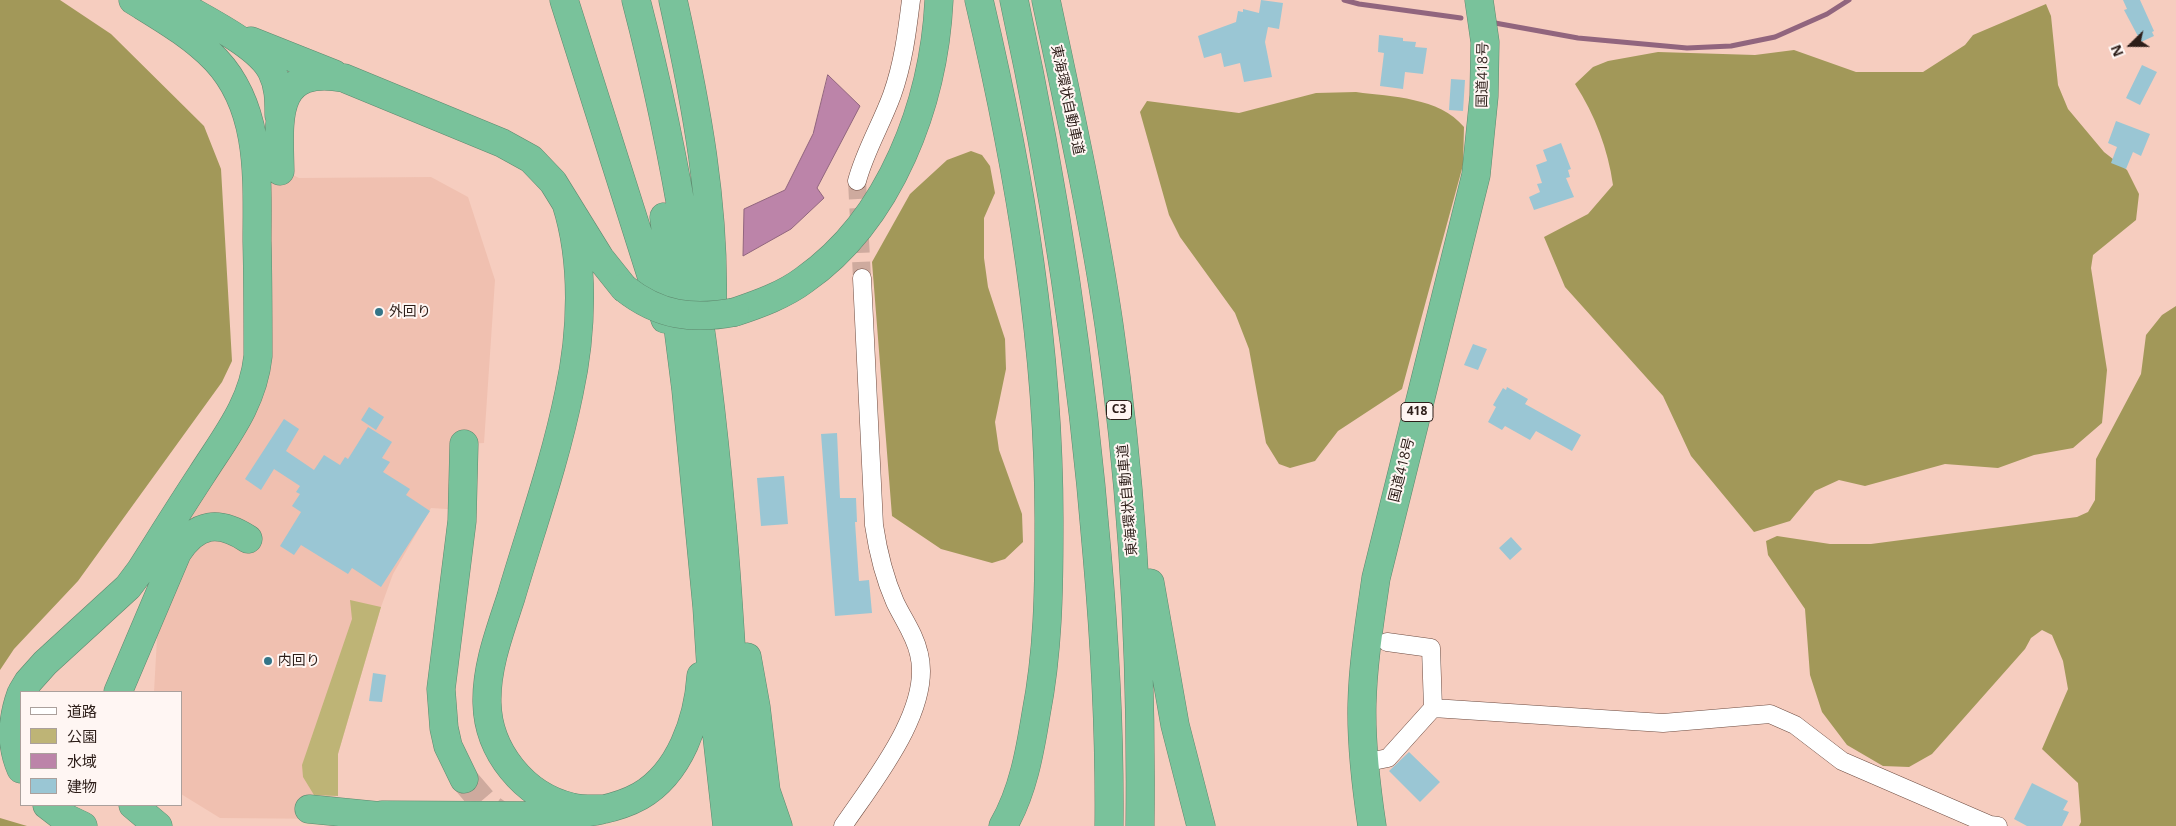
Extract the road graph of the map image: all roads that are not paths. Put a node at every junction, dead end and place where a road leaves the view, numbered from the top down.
1 (133, 0) edge
2 (172, 0) edge
3 (564, 0) edge
4 (620, 0) edge
5 (636, 0) edge
6 (673, 0) edge
7 (910, 0) edge
8 (939, 0) edge
9 (979, 0) edge
10 (1014, 0) edge
11 (1046, 0) edge
12 (1479, 0) edge
13 (221, 30) junction
14 (344, 78) junction
15 (279, 122) junction
16 (280, 171) dead end
17 (857, 181) tunnel mouth
18 (566, 203) junction
19 (862, 278) tunnel mouth
20 (1109, 325) junction
21 (698, 389) junction
22 (464, 444) dead end
23 (722, 515) junction
24 (248, 539) dead end
25 (707, 607) junction
26 (1387, 642) dead end
27 (58, 651) junction
28 (23, 691) edge
29 (43, 691) edge
30 (118, 691) edge
31 (20, 700) edge
32 (1433, 708) junction
33 (1363, 763) junction
34 (20, 766) edge
35 (464, 779) tunnel mouth
36 (48, 806) edge
37 (134, 806) edge
38 (309, 809) dead end
39 (605, 809) junction
40 (382, 815) junction
41 (725, 823) edge
42 (83, 826) edge
43 (158, 826) edge
44 (432, 826) edge
45 (753, 826) edge
46 (778, 826) edge
47 (843, 826) edge
48 (1004, 826) edge
49 (1109, 826) edge
50 (1140, 826) edge
51 (1201, 826) edge
52 (1372, 826) edge
53 (1998, 826) edge

1 - 27 highway
2 - 13 highway
3 - 21 highway
4 - 21 highway
5 - 21 highway
6 - 21 highway
7 - 17 street
8 - 18 highway, bridge
9 - 48 highway
10 - 49 highway
11 - 20 highway, 東海環状自動車道 / C3
12 - 33 highway, 国道418号 / 418
13 - 14 highway
13 - 15 highway
14 - 15 highway
14 - 18 highway
15 - 16 highway
18 - 39 highway
19 - 47 street
20 - 50 highway, 東海環状自動車道 / C3
20 - 51 highway
21 - 23 highway
21 - 25 highway
22 - 35 highway
23 - 45 highway
23 - 46 highway
24 - 30 highway
25 - 39 highway
25 - 41 highway
26 - 32 street
27 - 28 highway
27 - 29 highway
31 - 34 highway
32 - 33 street
32 - 53 street
33 - 52 highway, 国道418号 / 418
36 - 42 highway
37 - 43 highway
38 - 40 highway
39 - 40 highway
40 - 44 highway

